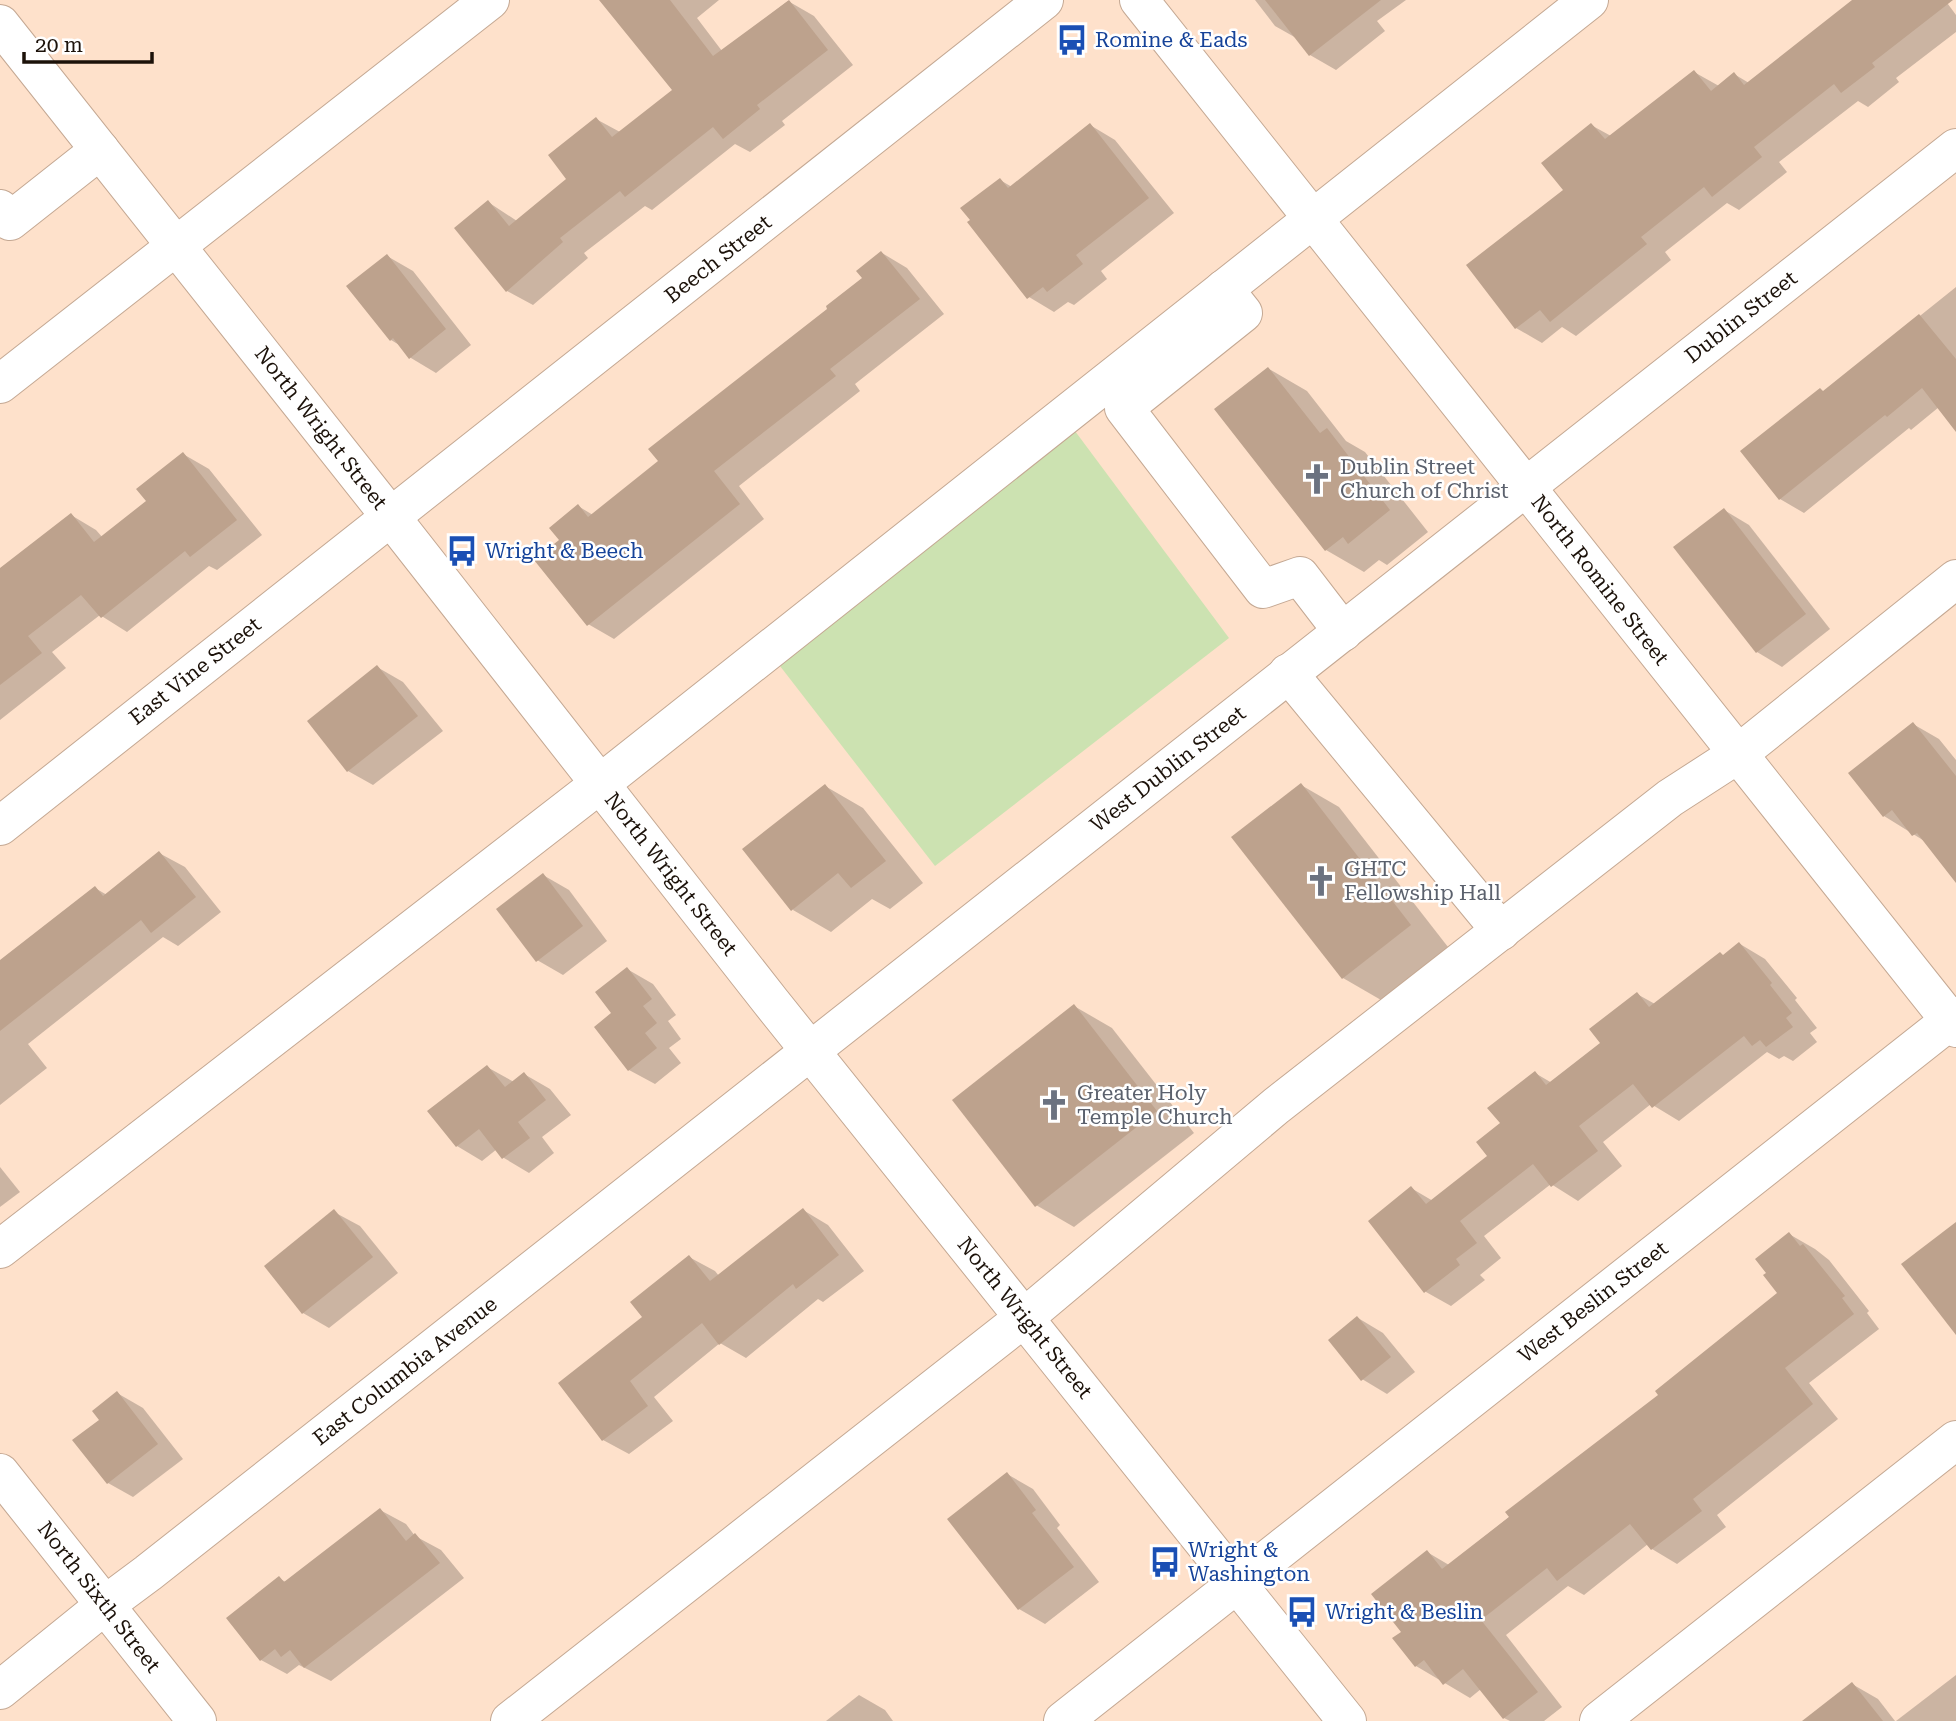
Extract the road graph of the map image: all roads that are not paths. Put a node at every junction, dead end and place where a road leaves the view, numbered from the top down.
1 (490, 0) edge
2 (1044, 0) edge
3 (1139, 0) edge
4 (1589, 0) edge
5 (0, 24) edge
6 (1956, 148) edge
7 (100, 150) junction
8 (0, 209) edge
9 (1312, 219) junction
10 (176, 246) junction
11 (1224, 289) junction
12 (0, 384) edge
13 (1526, 487) junction
14 (390, 516) junction
15 (1956, 579) edge
16 (1343, 632) junction
17 (1288, 673) junction
18 (1738, 754) junction
19 (601, 783) junction
20 (0, 826) edge
21 (1501, 931) junction
22 (1954, 1022) edge
23 (810, 1051) junction
24 (0, 1249) edge
25 (1025, 1317) junction
26 (1956, 1440) edge
27 (0, 1473) edge
28 (1237, 1584) junction
29 (105, 1605) junction
30 (0, 1690) edge
31 (197, 1721) edge
32 (510, 1721) edge
33 (1063, 1721) edge
34 (1347, 1721) edge
35 (1599, 1721) edge

1 - 10 street
2 - 14 street, Beech Street
3 - 9 street, North Romine Street
4 - 9 street
5 - 7 street, North Wright Street
6 - 13 street, Dublin Street
7 - 8 street
7 - 10 street, North Wright Street
9 - 11 street
9 - 13 street, North Romine Street
10 - 12 street
10 - 14 street, North Wright Street
11 - 16 street
11 - 19 street
13 - 16 street, West Dublin Street
13 - 18 street, North Romine Street
14 - 19 street, North Wright Street
14 - 20 street, East Vine Street
15 - 18 street
16 - 17 street, West Dublin Street
17 - 21 street
17 - 23 street, West Dublin Street
18 - 21 street
18 - 22 street, North Romine Street
19 - 23 street, North Wright Street
19 - 24 street
21 - 25 street
22 - 28 street, West Beslin Street
23 - 25 street, North Wright Street
23 - 29 street, East Columbia Avenue
25 - 28 street, North Wright Street
25 - 32 street
26 - 35 street
27 - 29 street, North Sixth Street
28 - 33 street, West Beslin Street
28 - 34 street, North Wright Street
29 - 30 street, East Columbia Avenue
29 - 31 street, North Sixth Street

